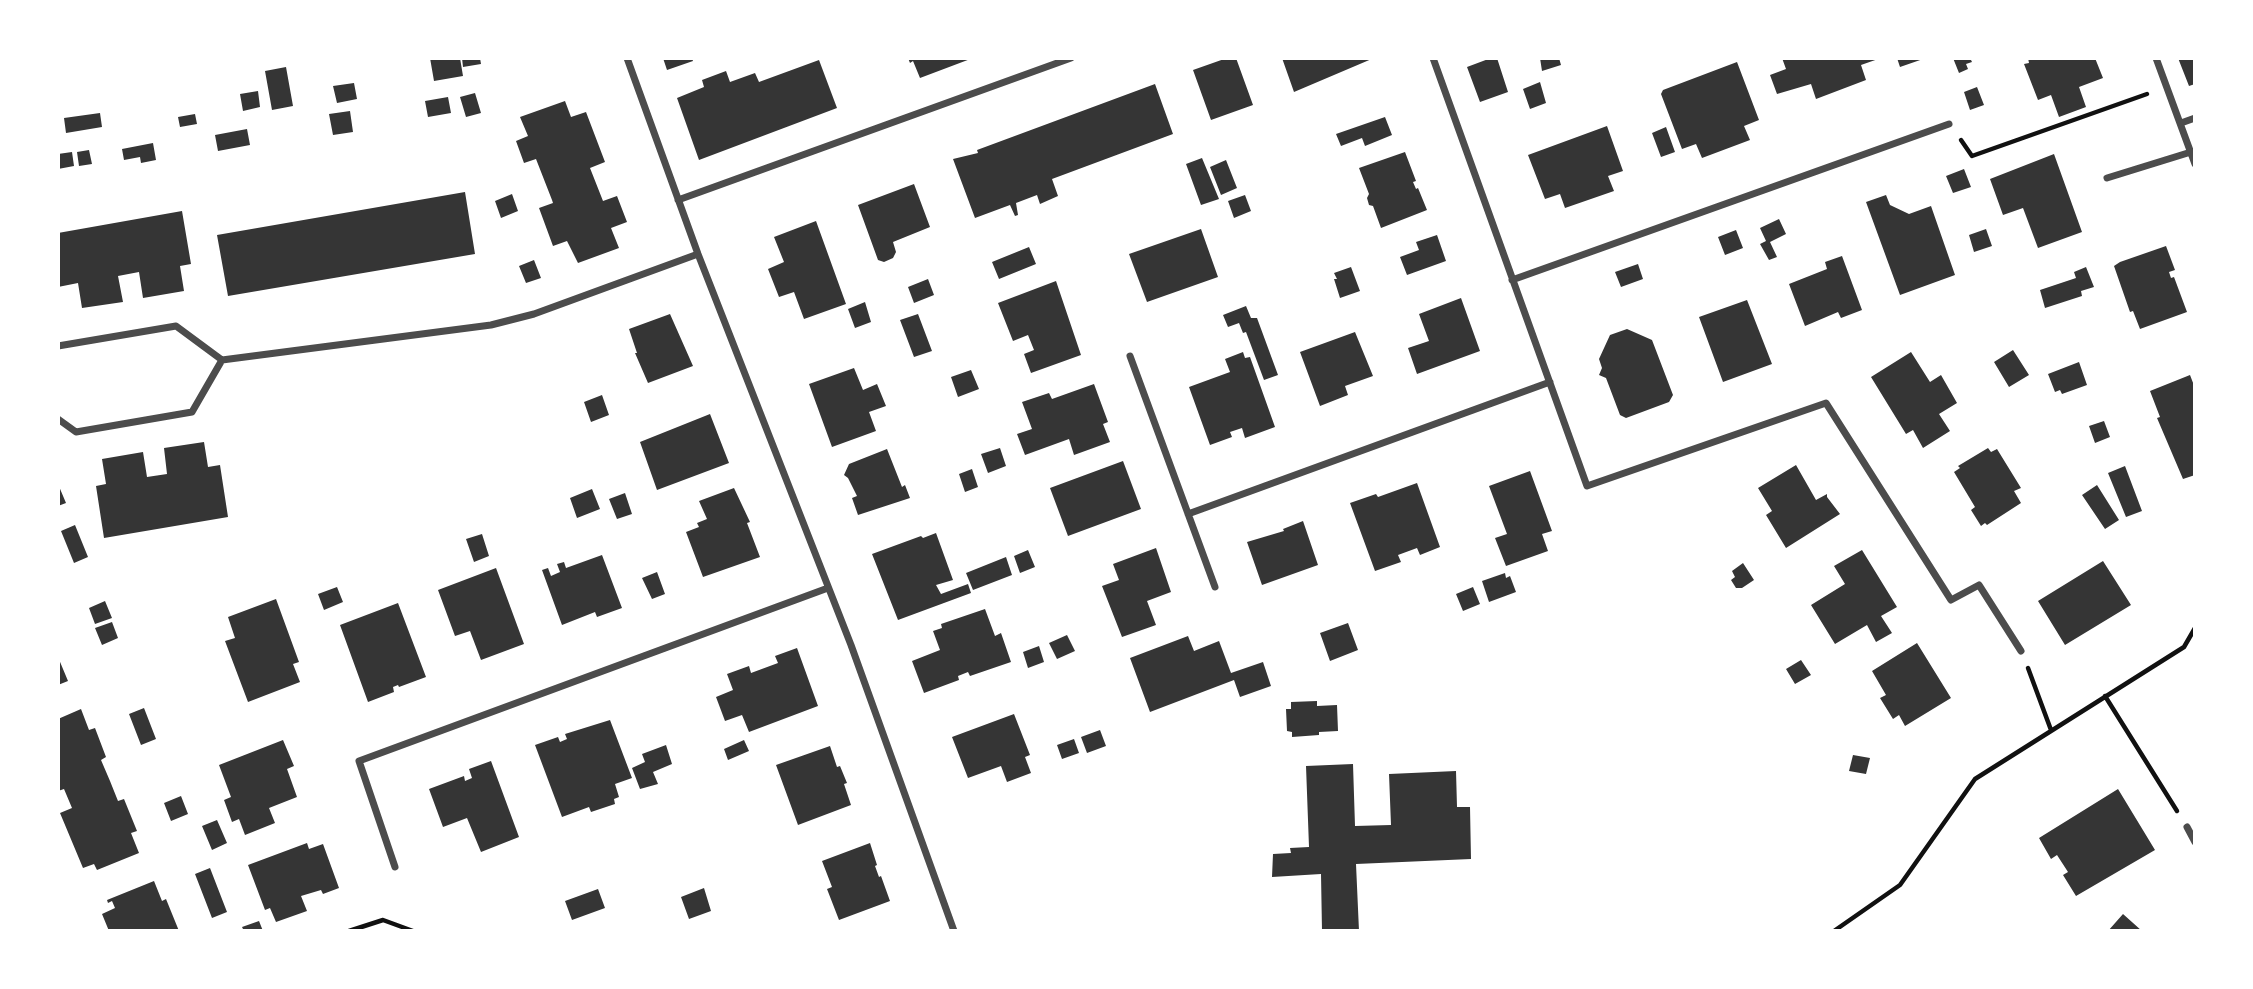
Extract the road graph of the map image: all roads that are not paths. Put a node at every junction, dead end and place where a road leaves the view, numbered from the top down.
1 (626, 58) edge
2 (1071, 58) edge
3 (1433, 58) edge
4 (2156, 58) edge
5 (2195, 118) edge
6 (2181, 123) junction
7 (1950, 124) road end
8 (2191, 152) junction
9 (2195, 164) edge
10 (2107, 178) dead end
11 (678, 200) junction
12 (698, 254) junction
13 (1512, 279) junction
14 (58, 346) edge
15 (1130, 356) dead end
16 (222, 360) junction
17 (1550, 382) junction
18 (58, 419) edge
19 (1188, 514) junction
20 (1215, 587) dead end
21 (828, 588) junction
22 (2021, 651) road end
23 (2187, 827) road end
24 (2195, 842) edge
25 (395, 867) dead end
26 (954, 931) edge

1 - 11 street
2 - 11 street
3 - 13 street
4 - 6 street
5 - 6 street
6 - 8 street
7 - 13 street
8 - 9 street
8 - 10 street
11 - 12 street
12 - 16 street
12 - 21 street
13 - 17 street
14 - 16 street
15 - 19 street
16 - 18 street
17 - 19 street
17 - 22 street
19 - 20 street
21 - 25 street
21 - 26 street
23 - 24 street

